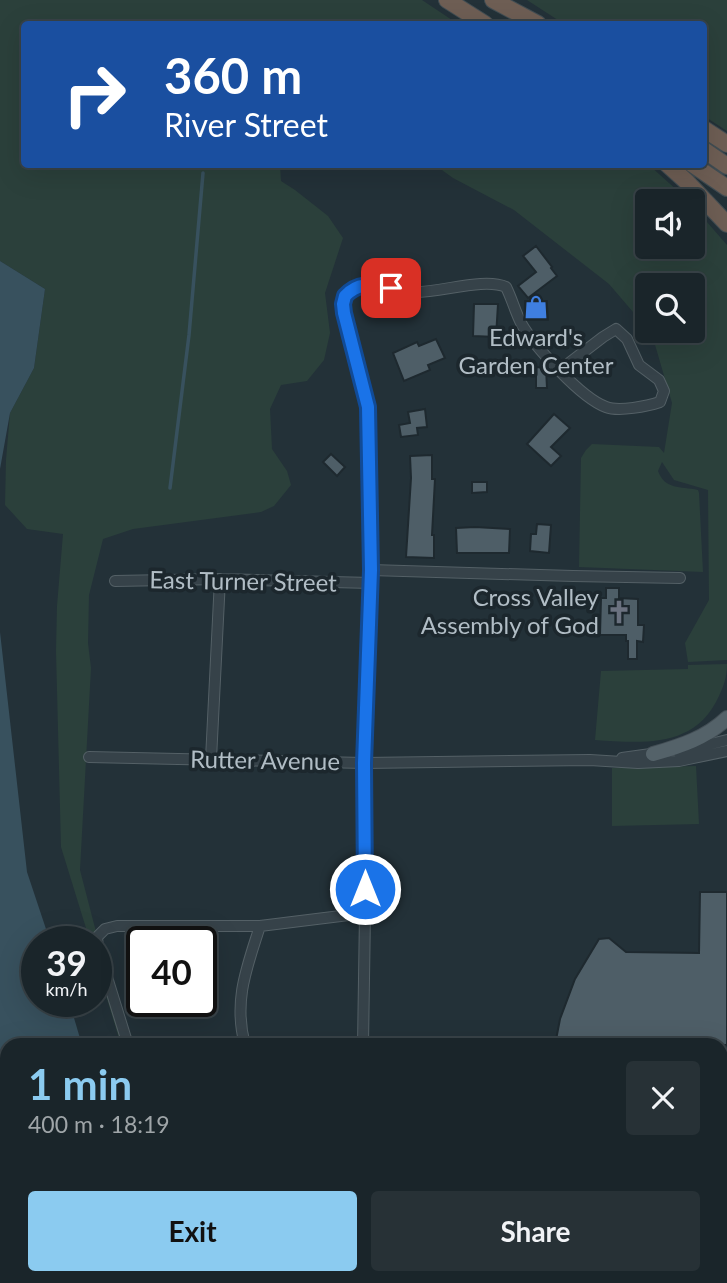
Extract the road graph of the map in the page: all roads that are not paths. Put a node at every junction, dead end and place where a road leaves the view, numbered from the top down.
1 (438, 0) edge
2 (447, 0) edge
3 (491, 0) edge
4 (468, 21) edge
5 (480, 21) edge
6 (521, 21) edge
7 (532, 21) edge
8 (707, 131) edge
9 (727, 144) edge
10 (707, 152) edge
11 (727, 166) edge
12 (671, 168) edge
13 (698, 168) edge
14 (727, 188) edge
15 (727, 224) edge
16 (560, 370) junction
17 (371, 570) junction
18 (680, 578) dead end
19 (220, 579) junction
20 (115, 581) dead end
21 (371, 583) junction
22 (727, 718) edge
23 (727, 740) edge
24 (727, 751) edge
25 (653, 754) junction
26 (89, 757) dead end
27 (211, 759) junction
28 (609, 760) junction
29 (364, 763) junction
30 (365, 913) junction
31 (260, 926) junction
32 (126, 1038) edge
33 (244, 1038) edge
34 (363, 1038) edge

1 - 4 highway
2 - 5 highway
3 - 6 highway
3 - 7 highway
8 - 9 highway
10 - 11 highway
12 - 15 highway
13 - 14 highway
16 - 16 street
16 - 17 street
17 - 18 street
17 - 21 street
19 - 20 street, East Turner Street
19 - 21 street, East Turner Street
19 - 27 street
21 - 29 street
22 - 25 main road
23 - 25 street, Rutter Avenue
24 - 28 street, Rutter Avenue
25 - 28 street, Rutter Avenue
26 - 27 street, Rutter Avenue
27 - 29 street, Rutter Avenue
28 - 29 street, Rutter Avenue
29 - 30 street
30 - 31 street
30 - 34 street
31 - 32 street
31 - 33 street

